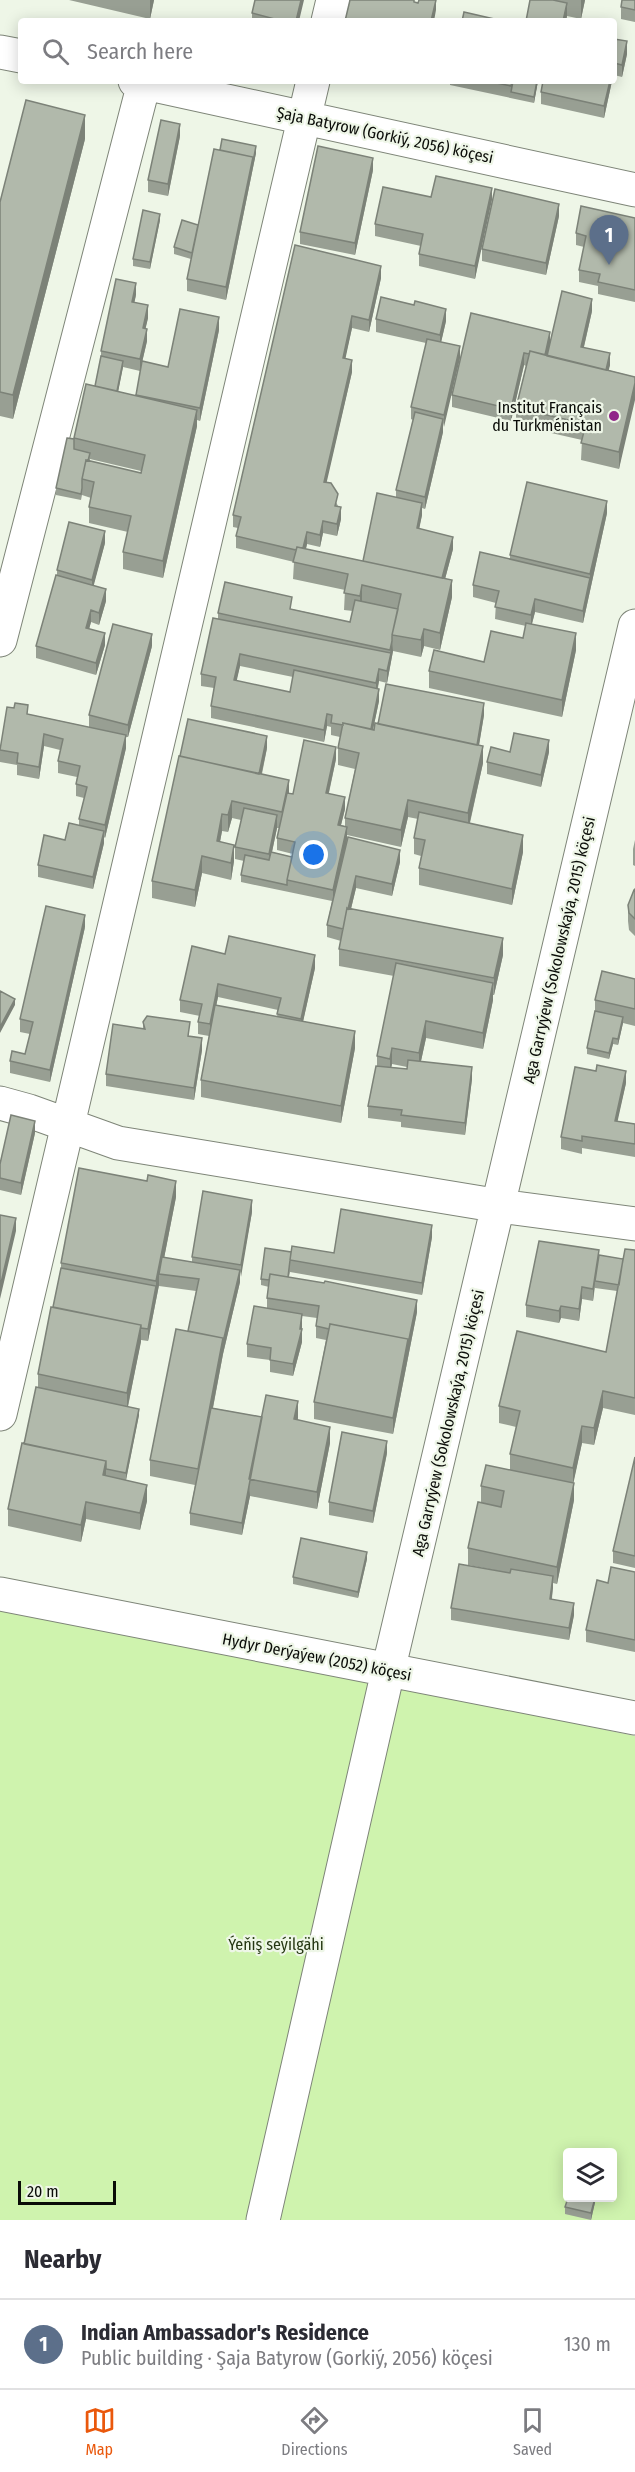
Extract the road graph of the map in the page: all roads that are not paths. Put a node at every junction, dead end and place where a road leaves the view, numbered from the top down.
1 (333, 0) edge
2 (329, 18) edge
3 (0, 52) edge
4 (18, 55) edge
5 (139, 84) edge
6 (149, 84) edge
7 (312, 84) edge
8 (305, 118) junction
9 (635, 190) edge
10 (634, 635) edge
11 (0, 640) edge
12 (0, 1103) edge
13 (68, 1126) junction
14 (500, 1206) junction
15 (635, 1224) edge
16 (0, 1414) edge
17 (0, 1594) edge
18 (388, 1671) junction
19 (635, 1718) edge
20 (263, 2220) edge

1 - 2 street
3 - 4 street
5 - 11 street
6 - 8 street, Şaja Batyrow (Gorkiý, 2056) köçesi
7 - 8 street
8 - 9 street, Şaja Batyrow (Gorkiý, 2056) köçesi
8 - 13 street
10 - 14 street, Aga Garryýew (Sokolowskaýa, 2015) köçesi
12 - 13 street
13 - 14 street
13 - 16 street
14 - 15 street
14 - 18 street, Aga Garryýew (Sokolowskaýa, 2015) köçesi
17 - 18 street, Hydyr Derýaýew (2052) köçesi
18 - 19 street, Hydyr Derýaýew (2052) köçesi
18 - 20 street, Aga Garryýew (Sokolowskaýa, 2015) köçesi

